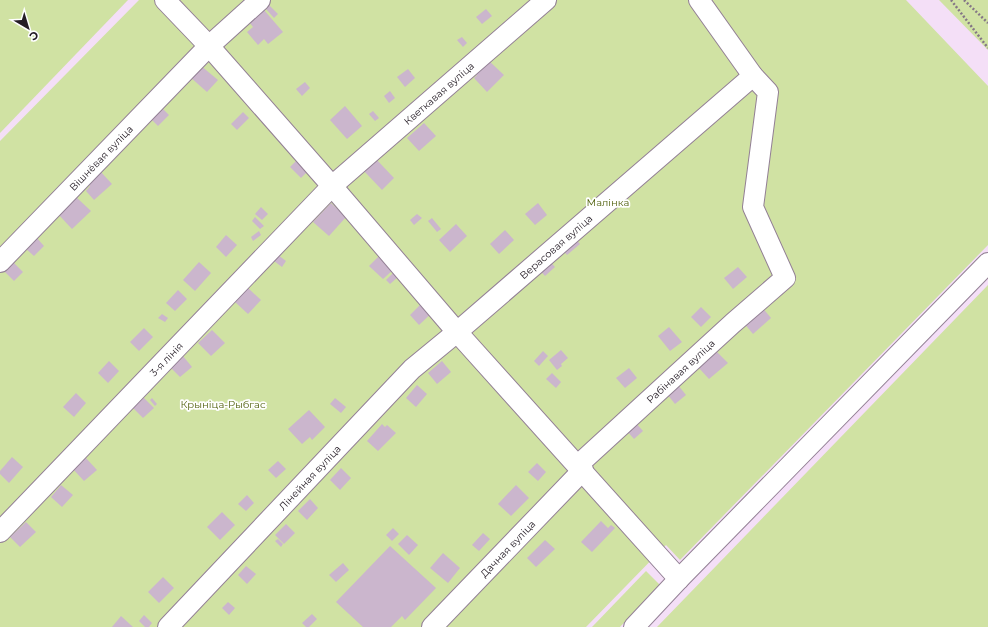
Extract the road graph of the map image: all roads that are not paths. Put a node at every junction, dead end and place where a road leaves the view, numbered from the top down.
1 (165, 0) edge
2 (260, 0) edge
3 (546, 0) edge
4 (699, 0) edge
5 (205, 50) junction
6 (753, 76) junction
7 (332, 186) junction
8 (0, 262) edge
9 (988, 263) edge
10 (462, 328) junction
11 (580, 468) junction
12 (0, 532) edge
13 (679, 579) junction
14 (168, 627) edge
15 (432, 627) edge
16 (634, 627) edge

1 - 5 street
2 - 5 street, Вішнёвая вуліца
3 - 7 street, Кветкавая вуліца
4 - 6 street
5 - 7 street
5 - 8 street, Вішнёвая вуліца
6 - 10 street, Верасовая вуліца
6 - 11 street, Рабінавая вуліца
7 - 10 street
7 - 12 street, 3-я лінія
9 - 13 street
10 - 11 street
10 - 14 street, Лінейная вуліца
11 - 13 street
11 - 15 street, Дачная вуліца
13 - 16 street

